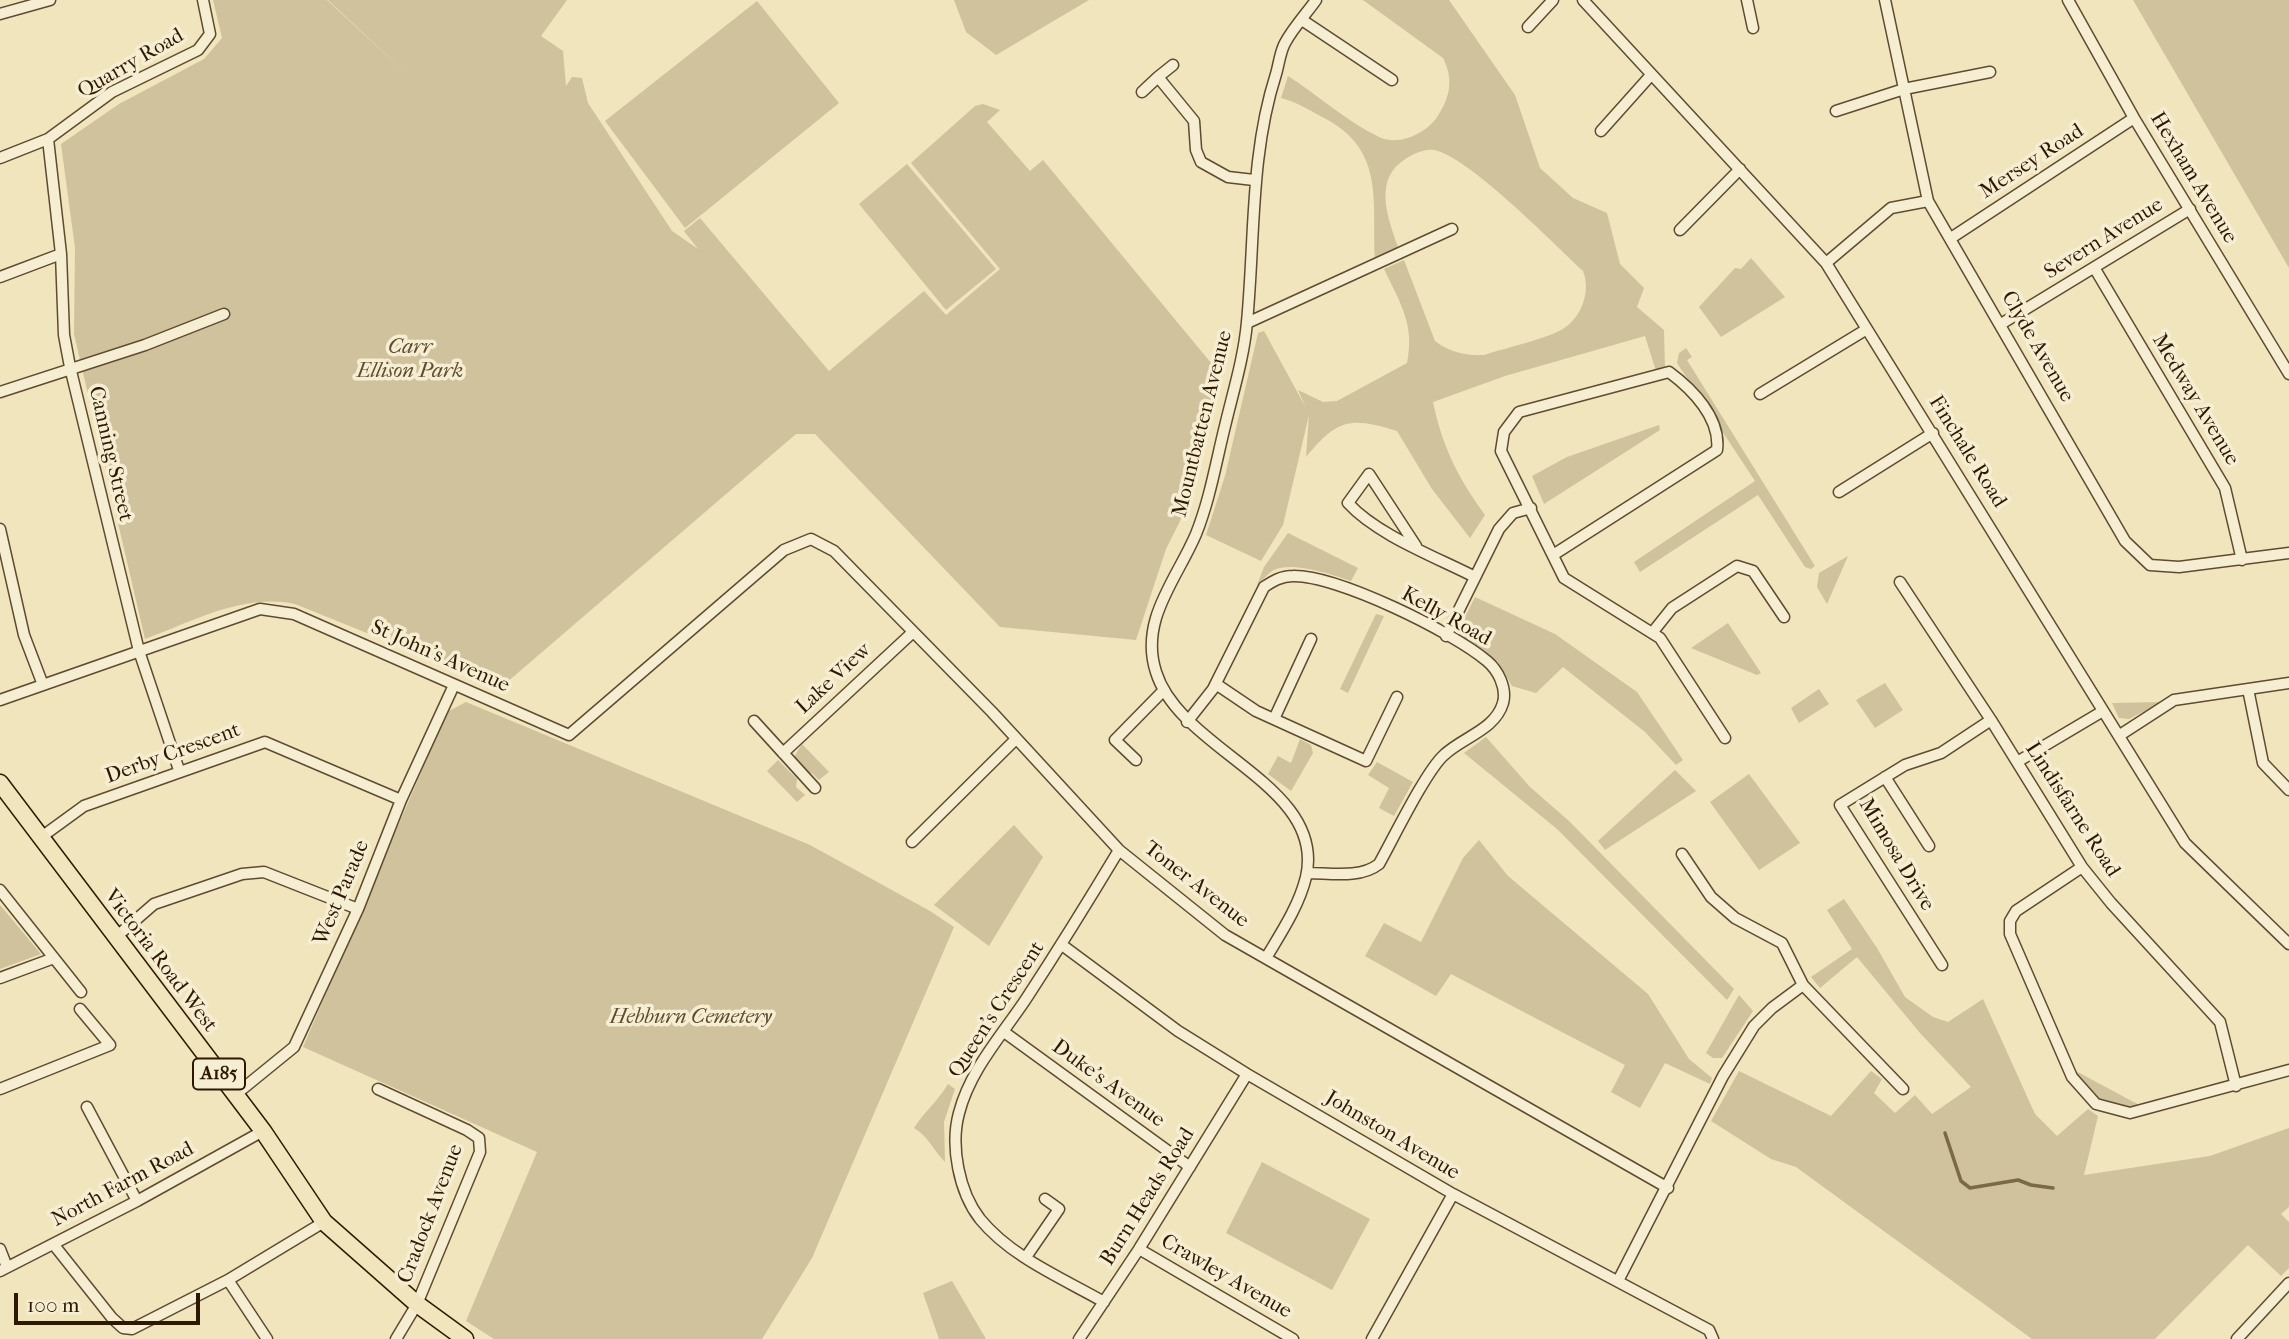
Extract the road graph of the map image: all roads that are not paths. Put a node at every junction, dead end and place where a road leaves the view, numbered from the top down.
1 (50, 0) edge
2 (203, 0) edge
3 (1316, 0) edge
4 (1553, 0) edge
5 (1583, 0) edge
6 (1747, 0) edge
7 (1885, 0) edge
8 (2068, 0) edge
9 (0, 14) edge
10 (1301, 20) junction
11 (1528, 27) dead end
12 (1753, 28) dead end
13 (1173, 65) dead end
14 (1990, 72) dead end
15 (1651, 75) junction
16 (1158, 77) junction
17 (1392, 80) dead end
18 (1904, 89) junction
19 (1142, 92) dead end
20 (1836, 111) dead end
21 (2134, 118) junction
22 (1601, 131) dead end
23 (48, 139) junction
24 (0, 158) edge
25 (1740, 169) junction
26 (1254, 180) junction
27 (1928, 201) junction
28 (2190, 209) junction
29 (1452, 229) dead end
30 (1680, 230) dead end
31 (1951, 238) junction
32 (61, 254) junction
33 (1826, 263) junction
34 (2095, 269) junction
35 (0, 276) edge
36 (224, 314) dead end
37 (1247, 323) junction
38 (2001, 324) junction
39 (1867, 329) junction
40 (70, 367) junction
41 (2289, 374) edge
42 (0, 392) edge
43 (1760, 394) dead end
44 (1933, 433) junction
45 (1839, 492) dead end
46 (1531, 508) junction
47 (0, 529) edge
48 (811, 539) joint
49 (1416, 546) junction
50 (2289, 553) edge
51 (1553, 555) junction
52 (2242, 560) junction
53 (1475, 577) junction
54 (1899, 582) dead end
55 (1784, 617) dead end
56 (912, 633) junction
57 (1651, 633) junction
58 (1446, 636) junction
59 (1311, 639) dead end
60 (139, 652) junction
61 (2289, 683) edge
62 (1216, 684) junction
63 (43, 685) junction
64 (454, 685) junction
65 (2248, 690) junction
66 (1163, 691) junction
67 (1397, 697) dead end
68 (0, 700) edge
69 (2103, 711) junction
70 (1274, 719) junction
71 (1991, 720) junction
72 (754, 721) dead end
73 (1187, 722) junction
74 (2120, 735) junction
75 (1725, 738) dead end
76 (1016, 739) junction
77 (783, 753) junction
78 (1136, 760) dead end
79 (2017, 762) junction
80 (179, 770) junction
81 (1885, 777) junction
82 (0, 783) edge
83 (815, 788) dead end
84 (2289, 790) edge
85 (401, 800) junction
86 (40, 838) junction
87 (912, 842) dead end
88 (1929, 846) dead end
89 (1119, 850) junction
90 (1682, 854) dead end
91 (2082, 867) junction
92 (1307, 873) junction
93 (0, 890) edge
94 (358, 909) junction
95 (116, 937) junction
96 (2289, 944) edge
97 (1062, 945) junction
98 (54, 958) junction
99 (1266, 958) junction
100 (1942, 965) dead end
101 (0, 978) edge
102 (1803, 985) junction
103 (80, 992) dead end
104 (80, 1009) dead end
105 (1004, 1032) junction
106 (2289, 1070) edge
107 (1247, 1074) junction
108 (2236, 1086) junction
109 (1903, 1088) dead end
110 (378, 1089) dead end
111 (0, 1090) edge
112 (235, 1095) junction
113 (87, 1107) dead end
114 (263, 1131) junction
115 (1190, 1167) junction
116 (1668, 1188) junction
117 (1453, 1194) junction
118 (1045, 1199) dead end
119 (137, 1201) junction
120 (324, 1222) junction
121 (54, 1245) junction
122 (0, 1249) edge
123 (1139, 1249) junction
124 (1026, 1257) junction
125 (4, 1269) edge
126 (1619, 1279) junction
127 (228, 1280) junction
128 (2289, 1283) edge
129 (1104, 1302) junction
130 (417, 1304) junction
131 (267, 1339) edge
132 (396, 1339) edge
133 (465, 1339) edge
134 (1079, 1339) edge
135 (1293, 1339) edge
136 (1373, 1339) edge
137 (1713, 1339) edge
138 (2237, 1339) edge

1 - 9 street
2 - 23 street, Quarry Road
3 - 10 street, Mountbatten Avenue
4 - 11 street
5 - 15 street, Finchale Road
6 - 12 street
7 - 18 street, Clyde Avenue
8 - 21 street, Hexham Avenue
10 - 17 street
10 - 26 street, Mountbatten Avenue
13 - 16 street
14 - 18 street
15 - 22 street
15 - 25 street, Finchale Road
16 - 19 street
16 - 26 street
18 - 20 street
18 - 27 street, Clyde Avenue
21 - 28 street, Hexham Avenue
21 - 31 street, Mersey Road
23 - 24 street, Quarry Road
23 - 32 street, Canning Street
25 - 30 street
25 - 33 street, Finchale Road
26 - 37 street, Mountbatten Avenue
27 - 31 street, Clyde Avenue
27 - 33 street
28 - 34 street, Severn Avenue
28 - 41 street, Hexham Avenue
29 - 37 street
31 - 38 street, Clyde Avenue
32 - 35 street
32 - 40 street, Canning Street
33 - 39 street, Finchale Road
34 - 38 street, Severn Avenue
34 - 52 street, Medway Avenue
36 - 40 street
37 - 66 street, Mountbatten Avenue
38 - 52 street, Clyde Avenue
39 - 43 street
39 - 44 street, Finchale Road
40 - 42 street
40 - 60 street, Canning Street
44 - 45 street
44 - 69 street, Finchale Road
46 - 51 street
46 - 51 street
46 - 53 street
47 - 63 street
48 - 56 street, Toner Avenue
48 - 64 street, St John's Avenue
49 - 49 street
49 - 53 street
50 - 52 street, Clyde Avenue
51 - 57 street
53 - 58 street
54 - 71 street, Lindisfarne Road
55 - 57 street
56 - 76 street, Toner Avenue
56 - 77 street, Lake View
57 - 75 street
58 - 62 street, Kelly Road
58 - 92 street, Kelly Road
59 - 70 street
60 - 63 street, St John's Avenue
60 - 64 street, St John's Avenue
60 - 80 street, Canning Street
61 - 65 street
62 - 70 street
62 - 73 street, Kelly Road
63 - 68 street, St John's Avenue
64 - 85 street, West Parade
65 - 74 street
65 - 84 street
66 - 73 street, Mountbatten Avenue
66 - 78 street
67 - 70 street
69 - 74 street, Finchale Road
69 - 79 street
71 - 79 street, Lindisfarne Road
71 - 81 street, Mimosa Drive
72 - 77 street
73 - 92 street, Mountbatten Avenue
74 - 96 street, Finchale Road
76 - 87 street
76 - 89 street, Toner Avenue
77 - 83 street
79 - 91 street, Lindisfarne Road
80 - 85 street, Derby Crescent
80 - 86 street, Derby Crescent
81 - 88 street
81 - 100 street, Mimosa Drive
82 - 86 main road, Victoria Road West / A185
85 - 94 street, West Parade
86 - 95 main road, Victoria Road West / A185
89 - 97 street, Queen's Crescent
89 - 99 street, Toner Avenue
90 - 102 street
91 - 108 street, Lindisfarne Road
91 - 108 street
92 - 99 street, Mountbatten Avenue
93 - 98 street
94 - 95 street
94 - 112 street, West Parade
95 - 112 main road, Victoria Road West / A185
97 - 105 street, Queen's Crescent
97 - 107 street, Johnston Avenue
98 - 101 street
98 - 103 street
99 - 116 street, Toner Avenue
102 - 109 street
102 - 116 street
104 - 111 street
105 - 115 street, Duke's Avenue
105 - 124 street, Queen's Crescent
106 - 108 street
107 - 115 street, Burn Heads Road
107 - 117 street, Johnston Avenue
110 - 130 street, Cradock Avenue
112 - 114 main road, Victoria Road West / A185
113 - 119 street
114 - 119 street, North Farm Road
114 - 120 main road, Victoria Road West / A185
115 - 123 street, Burn Heads Road
116 - 126 street
117 - 126 street, Johnston Avenue
117 - 136 street
118 - 124 street
119 - 121 street, North Farm Road
120 - 127 street
120 - 130 main road, Victoria Road West / A185
121 - 125 street, North Farm Road
121 - 127 street
122 - 125 street
123 - 129 street, Burn Heads Road
123 - 135 street, Crawley Avenue
124 - 129 street, Queen's Crescent
126 - 137 street, Johnston Avenue
127 - 131 street
128 - 138 street
129 - 134 street, Burn Heads Road
130 - 132 street, Cradock Avenue
130 - 133 main road, Victoria Road West / A185

